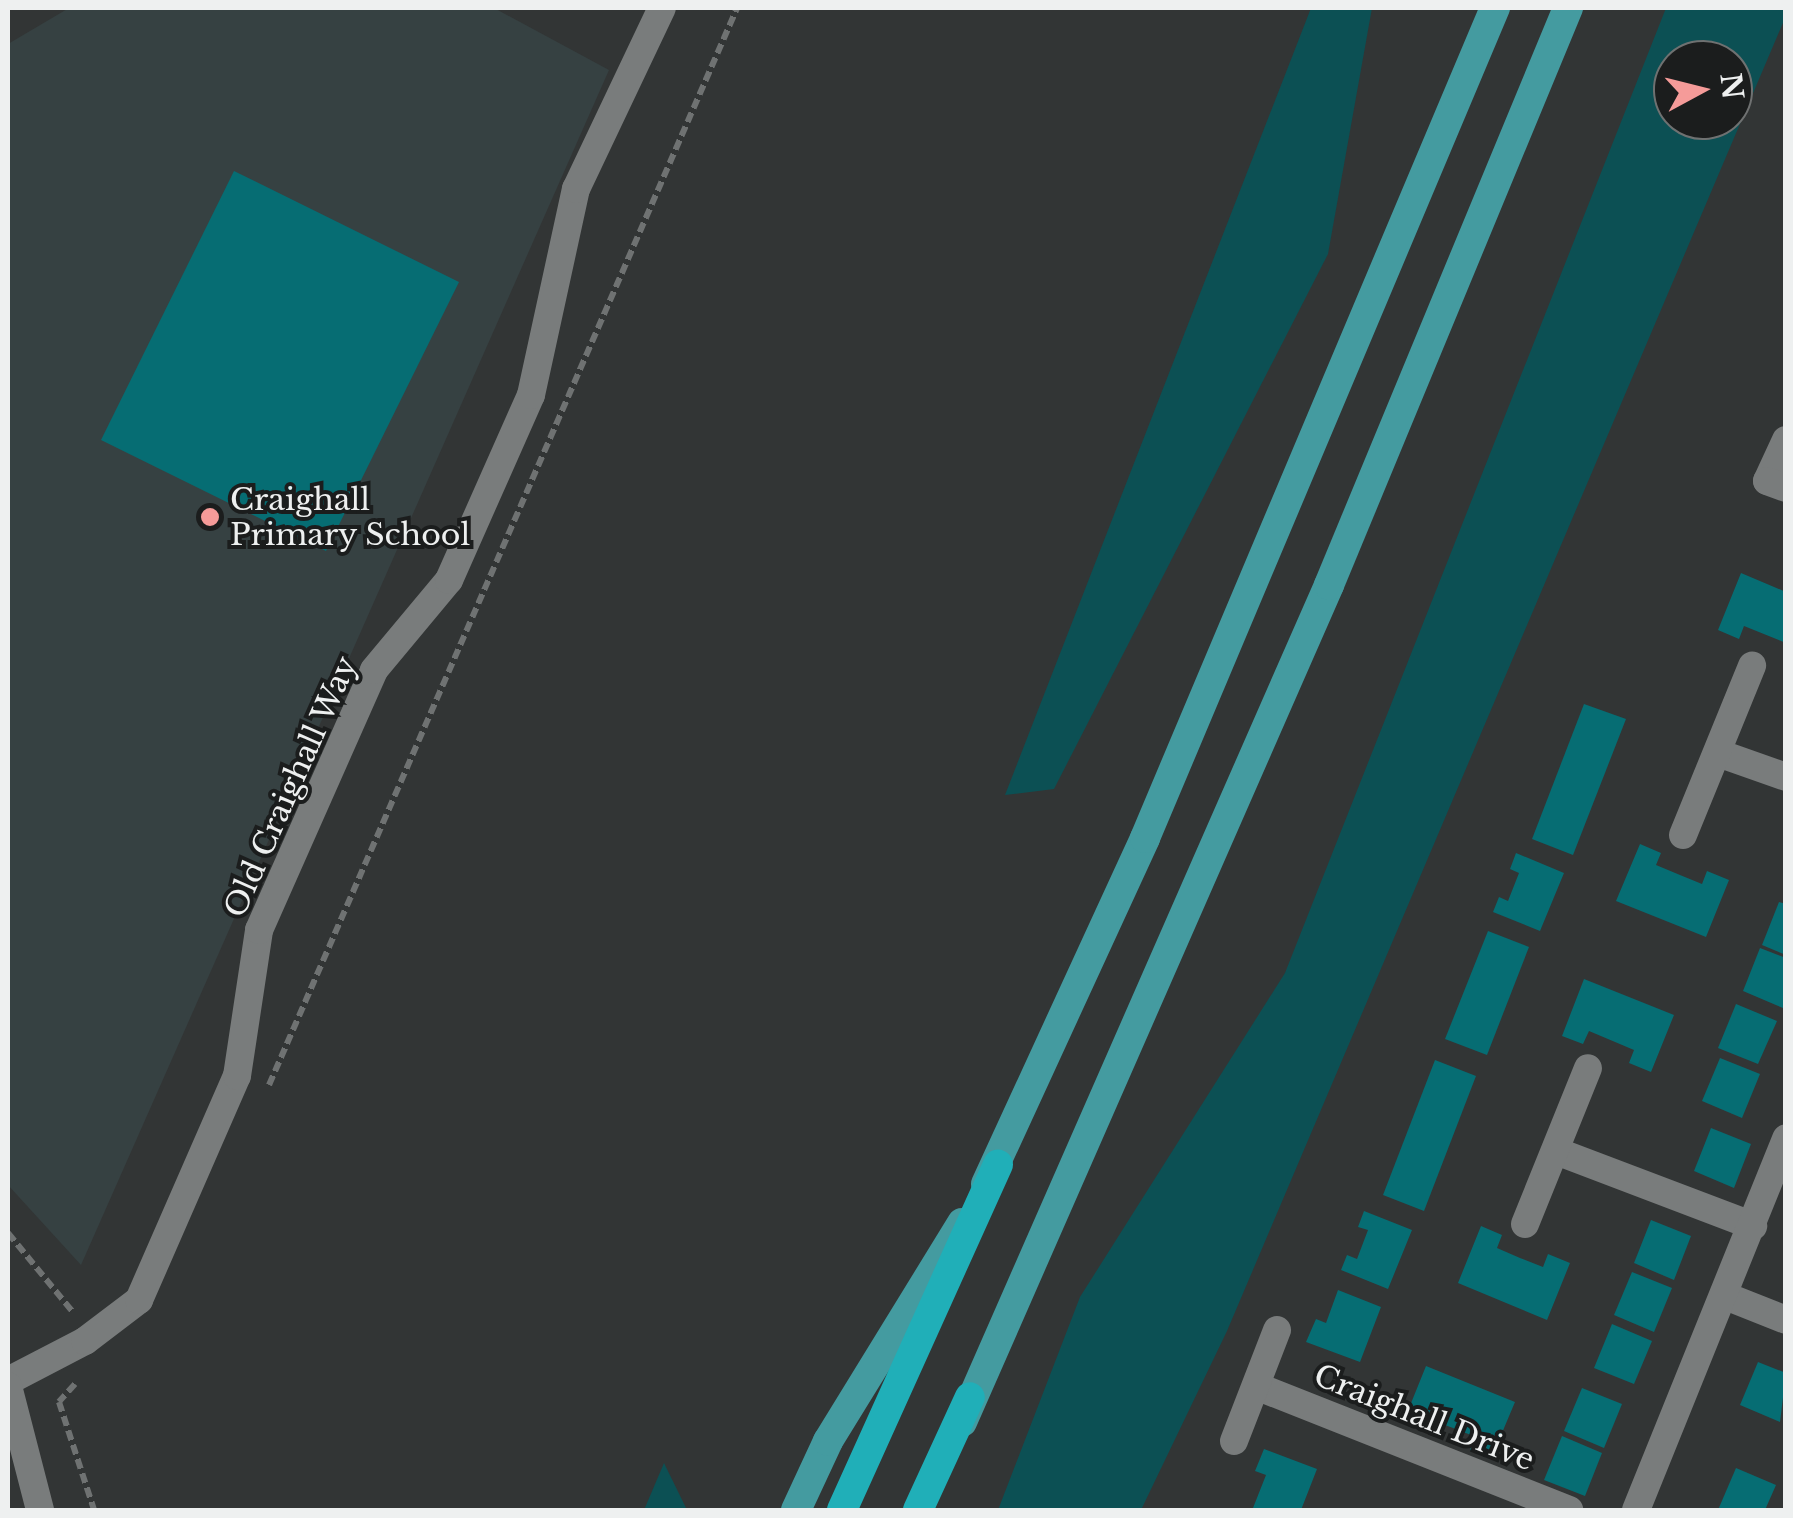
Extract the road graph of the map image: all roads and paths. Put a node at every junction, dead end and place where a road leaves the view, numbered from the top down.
1 (662, 8) edge
2 (737, 8) edge
3 (1495, 8) edge
4 (1568, 8) edge
5 (1786, 440) edge
6 (1786, 488) edge
7 (1752, 666) dead end
8 (1718, 753) junction
9 (1786, 777) edge
10 (1683, 835) dead end
11 (1588, 1068) dead end
12 (261, 1104) dead end
13 (1786, 1138) edge
14 (1556, 1151) junction
15 (998, 1165) junction
16 (1525, 1224) dead end
17 (1754, 1226) junction
18 (8, 1233) edge
19 (1728, 1297) junction
20 (1786, 1320) edge
21 (1277, 1330) dead end
22 (85, 1341) junction
23 (88, 1370) dead end
24 (8, 1384) edge
25 (1256, 1386) junction
26 (970, 1397) junction
27 (1234, 1442) dead end
28 (40, 1510) edge
29 (94, 1510) edge
30 (796, 1510) edge
31 (842, 1510) edge
32 (918, 1510) edge
33 (935, 1510) edge
34 (1569, 1510) edge
35 (1636, 1510) edge

1 - 22 street, Old Craighall Way
2 - 12 path
3 - 15 main road
4 - 26 main road
5 - 6 street
7 - 8 street
8 - 9 street
8 - 10 street
11 - 14 street
13 - 17 street
14 - 16 street
14 - 17 street
15 - 30 main road
15 - 31 highway
17 - 19 street
18 - 22 path
19 - 20 street
19 - 35 street
21 - 25 street
22 - 24 street, Old Craighall Way
23 - 29 path
24 - 28 street, Old Craighall Way
25 - 27 street
25 - 34 street, Craighall Drive
26 - 32 highway
26 - 33 main road

